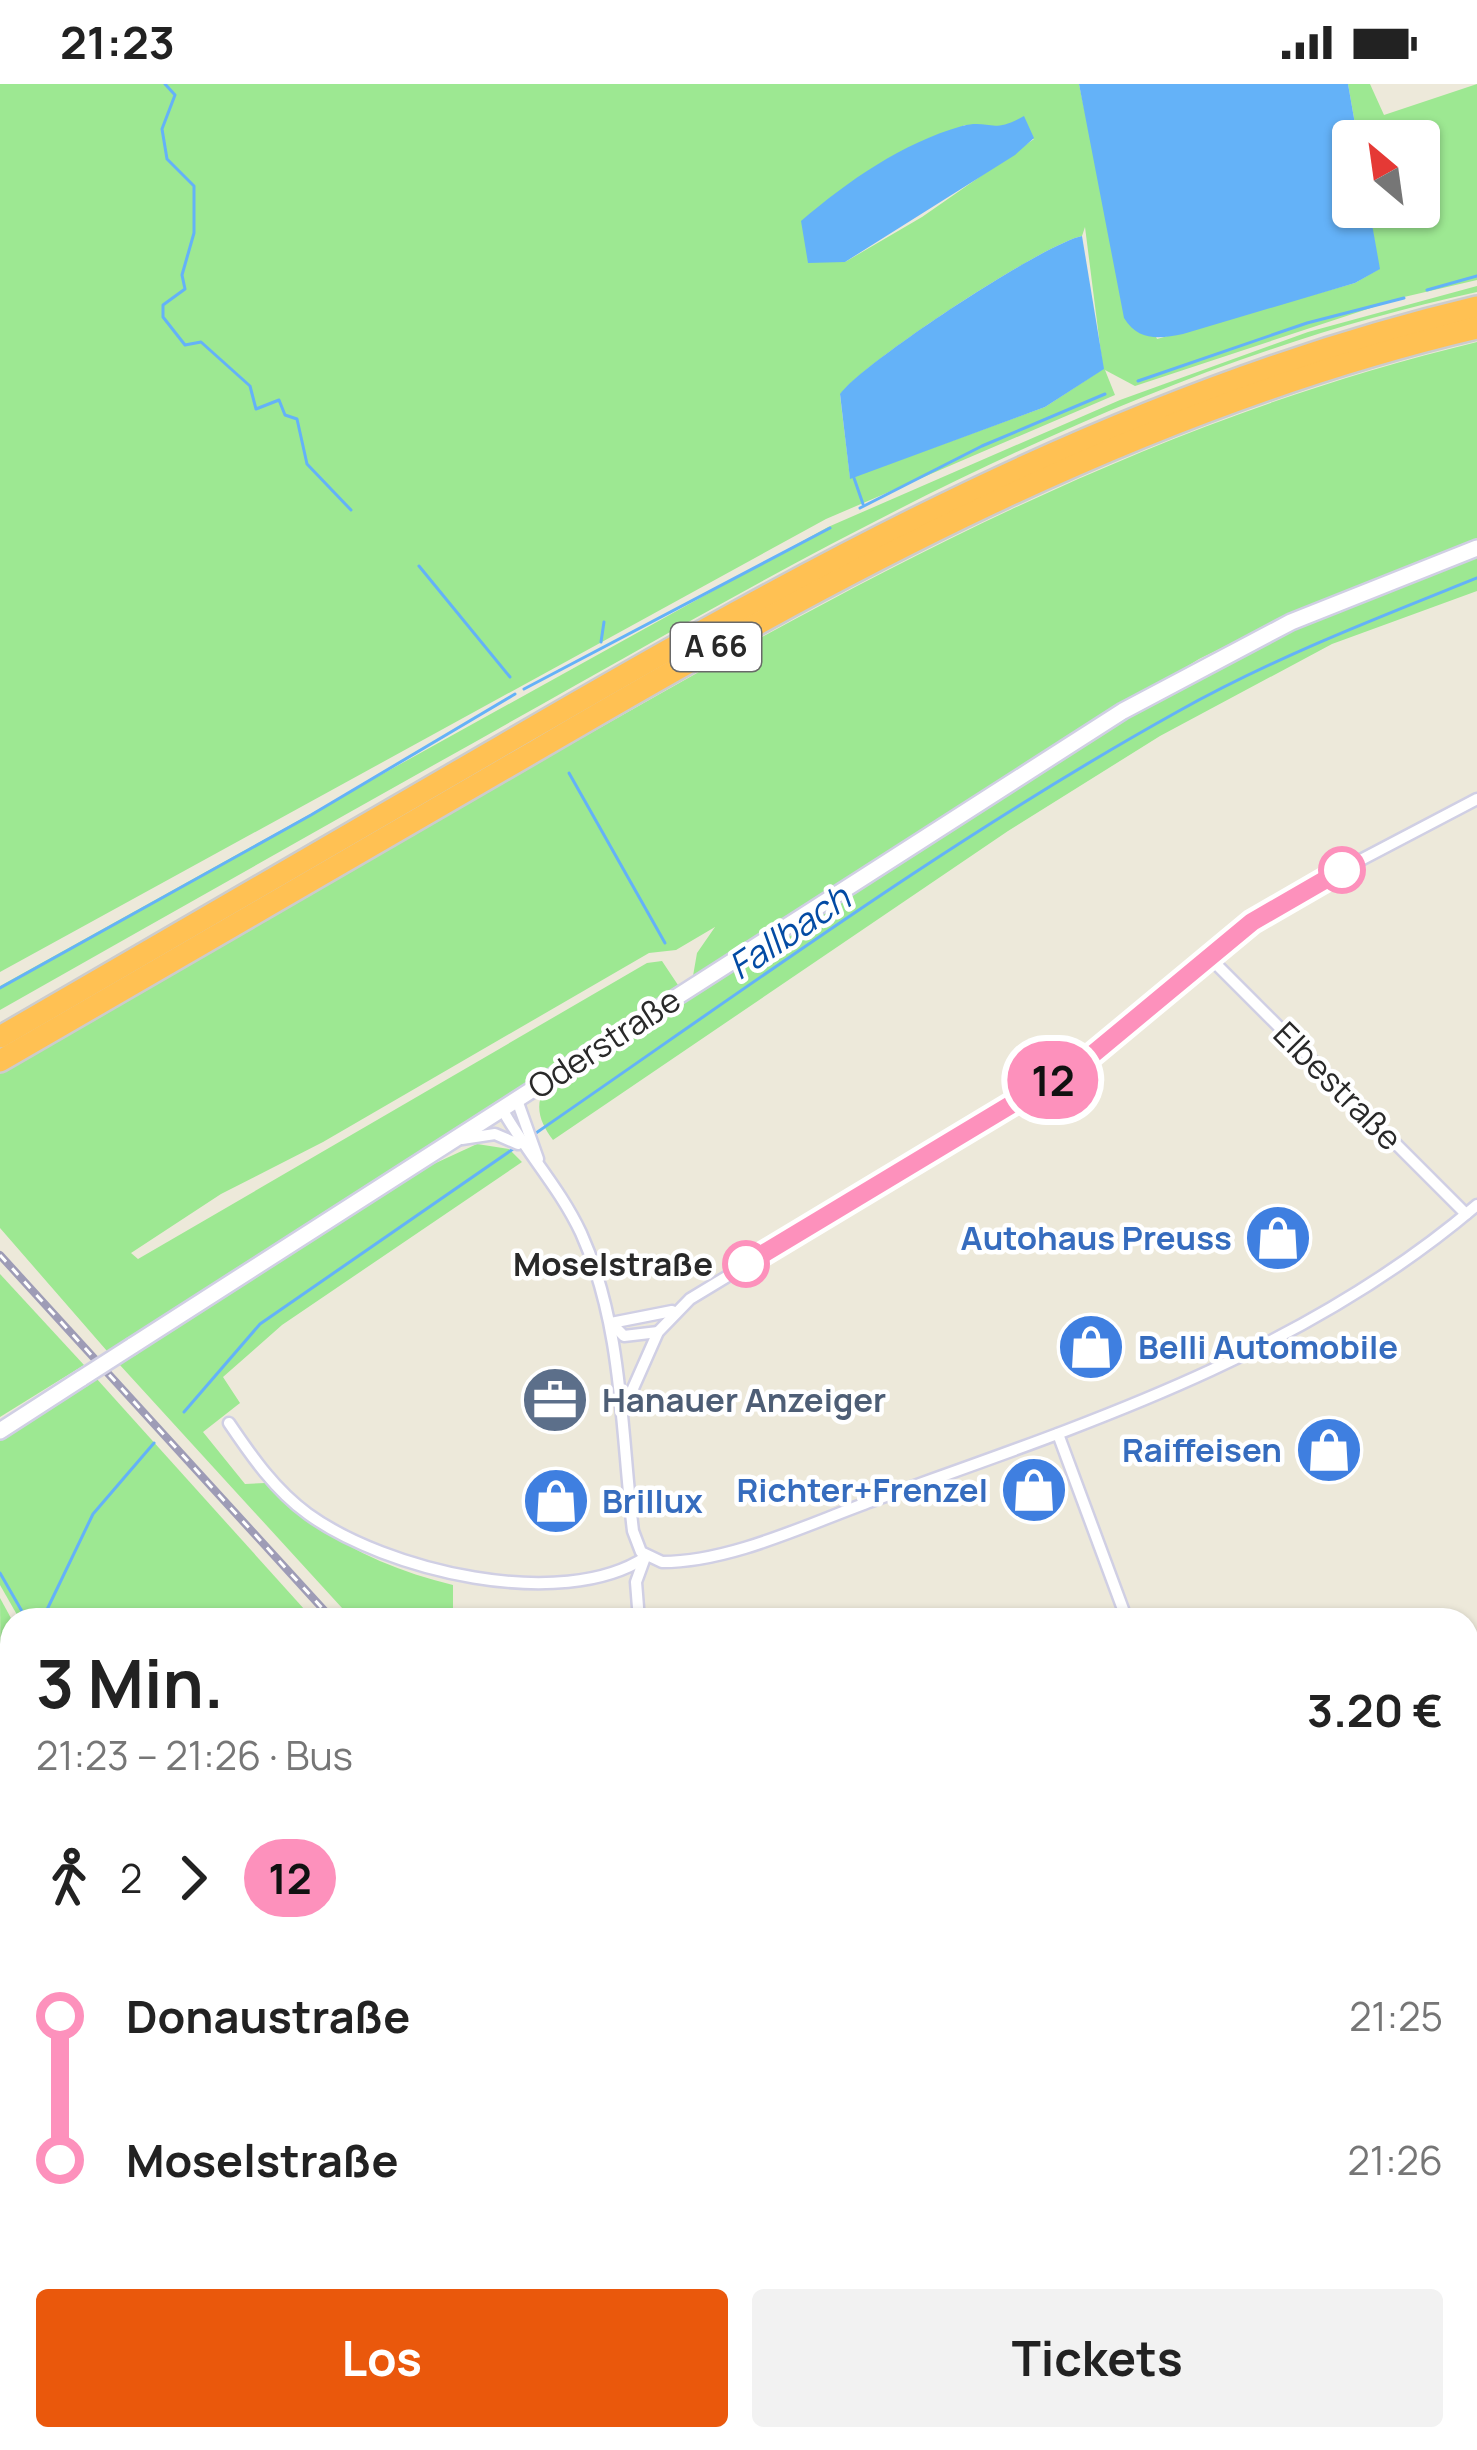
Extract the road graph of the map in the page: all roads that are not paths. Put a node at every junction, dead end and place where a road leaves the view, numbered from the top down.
1 (1477, 307) edge
2 (1477, 328) edge
3 (1477, 548) edge
4 (1477, 799) edge
5 (1210, 958) junction
6 (0, 1037) edge
7 (0, 1061) edge
8 (509, 1104) junction
9 (513, 1136) junction
10 (451, 1141) junction
11 (530, 1146) junction
12 (1477, 1205) edge
13 (1466, 1214) junction
14 (680, 1307) junction
15 (611, 1323) junction
16 (658, 1332) junction
17 (620, 1420) junction
18 (229, 1424) dead end
19 (0, 1431) edge
20 (1058, 1434) junction
21 (646, 1557) junction
22 (638, 1608) edge
23 (1123, 1608) edge

1 - 6 highway, A 66
2 - 7 highway, A 66
3 - 8 street, Oderstraße
4 - 5 street
5 - 13 street, Elbestraße
5 - 14 street
8 - 9 street
8 - 10 street, Oderstraße
8 - 11 street
9 - 10 street
9 - 11 street
10 - 19 street, Oderstraße, bridge
11 - 15 street
12 - 13 street
13 - 20 street
14 - 15 street
14 - 16 street
15 - 16 street
15 - 17 street
16 - 17 street
17 - 21 street
18 - 21 street
20 - 21 street
20 - 23 street
21 - 22 street

